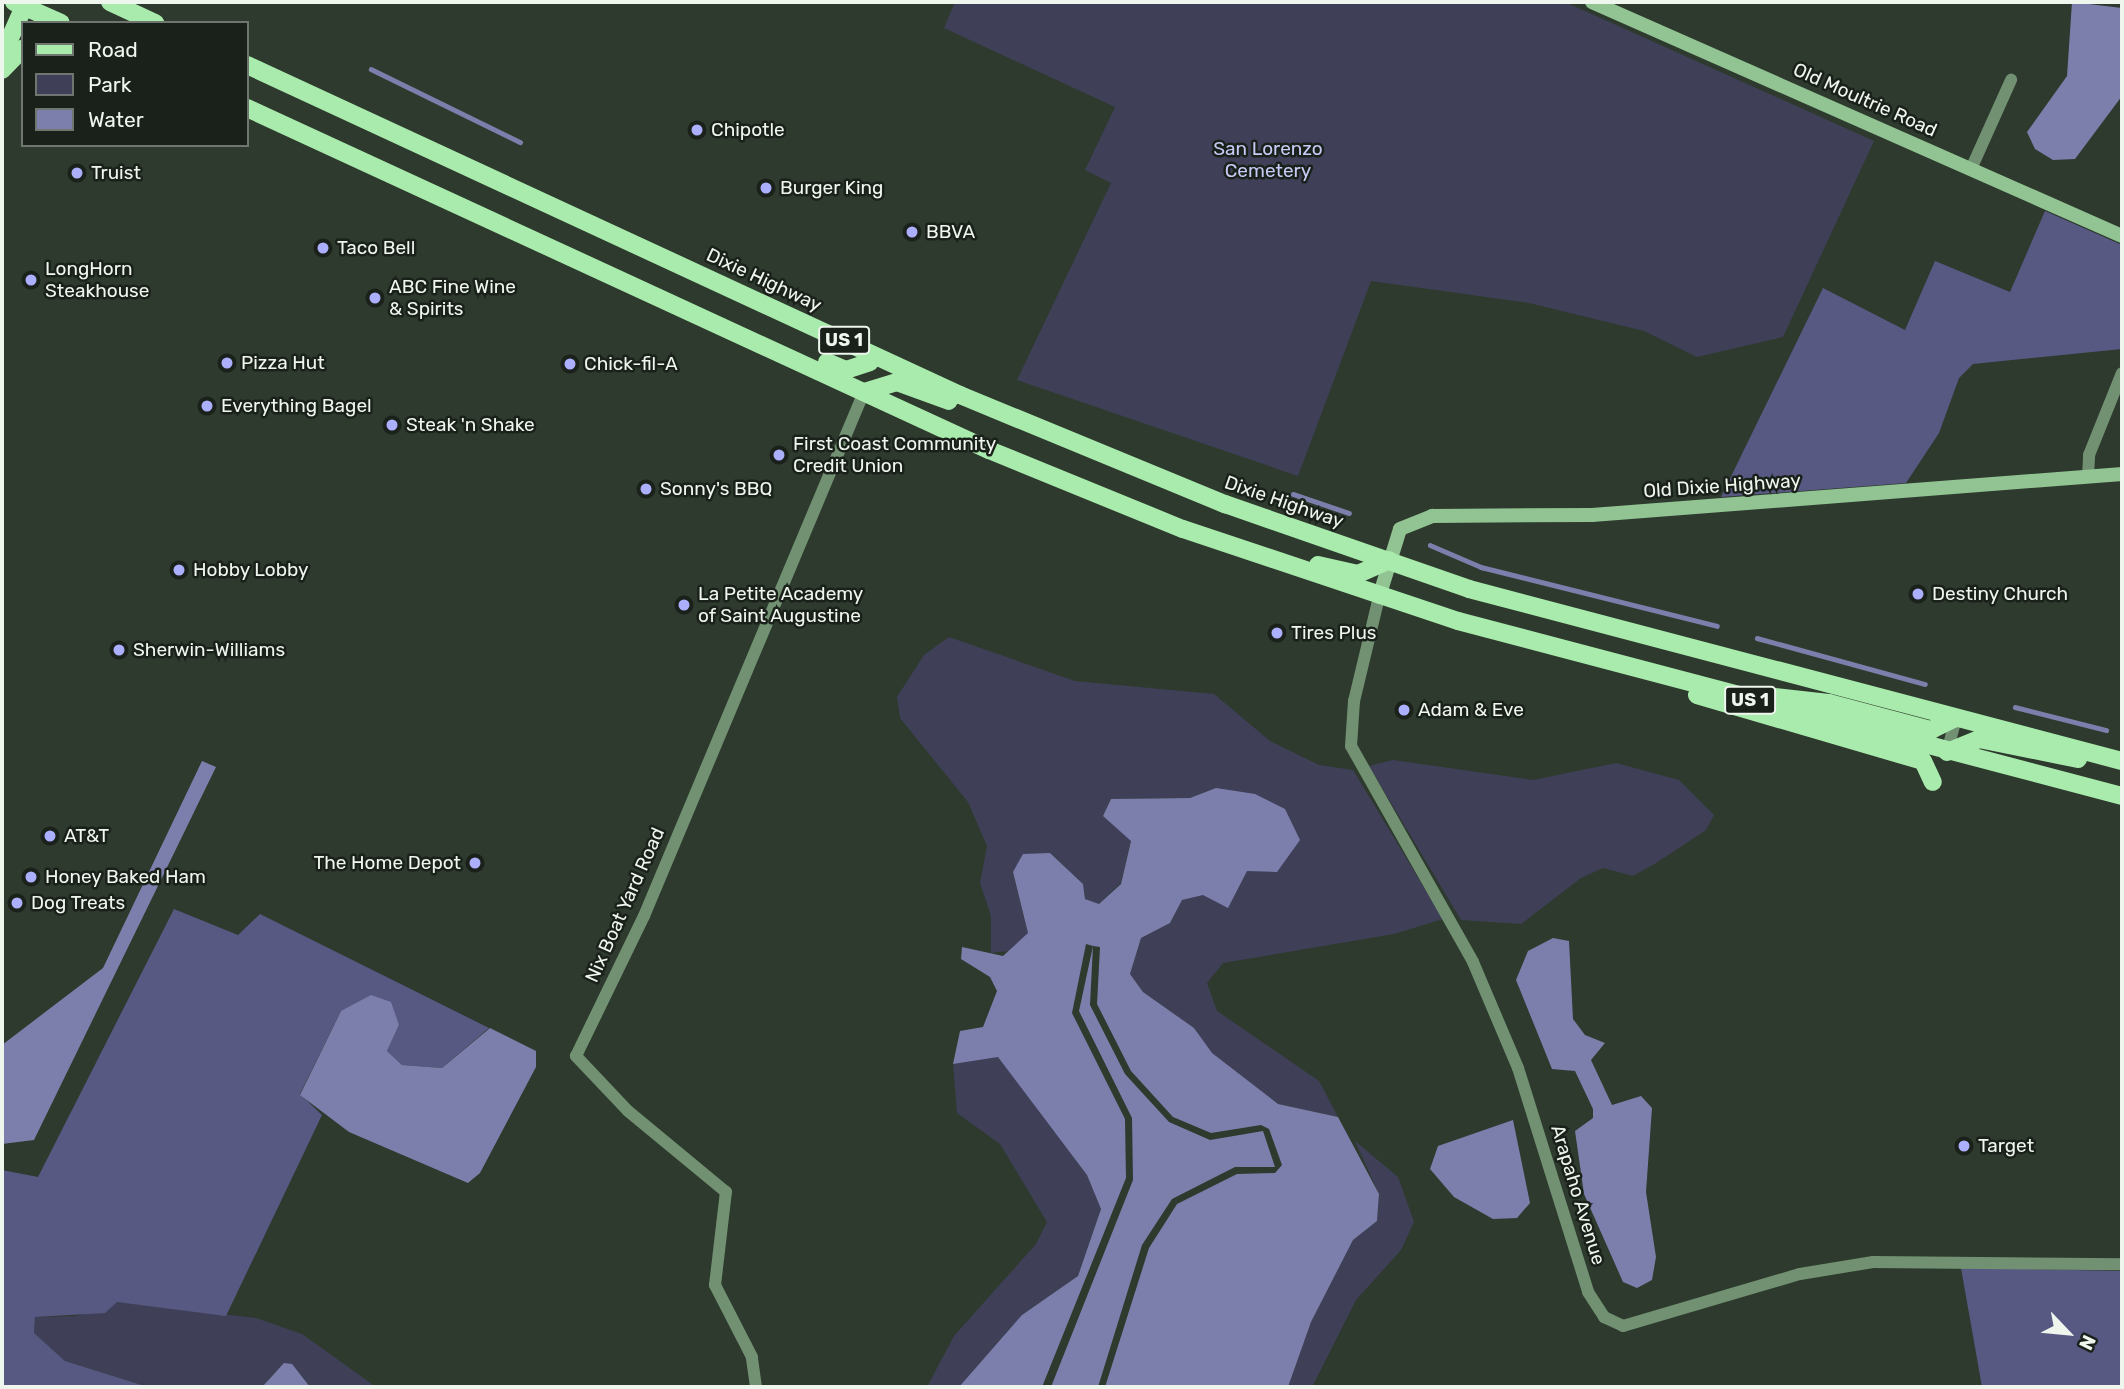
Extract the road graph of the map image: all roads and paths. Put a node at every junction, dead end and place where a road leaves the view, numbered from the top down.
1 (110, 2) edge
2 (1592, 2) edge
3 (21, 3) edge
4 (57, 21) edge
5 (151, 21) edge
6 (21, 50) edge
7 (2, 55) edge
8 (248, 65) edge
9 (2, 69) edge
10 (2011, 79) dead end
11 (248, 108) edge
12 (1971, 169) junction
13 (2122, 218) edge
14 (2119, 235) edge
15 (598, 271) junction
16 (844, 340) junction
17 (870, 362) junction
18 (2122, 373) edge
19 (864, 392) junction
20 (951, 432) junction
21 (1088, 450) junction
22 (2122, 474) edge
23 (2088, 477) junction
24 (1389, 559) junction
25 (1379, 597) junction
26 (1670, 679) junction
27 (1737, 696) junction
28 (1956, 718) junction
29 (1947, 752) junction
30 (2122, 761) edge
31 (2122, 769) edge
32 (2059, 779) junction
33 (1933, 782) dead end
34 (2122, 786) edge
35 (2122, 796) edge
36 (2122, 1264) edge
37 (755, 1387) edge

1 - 5 main road
2 - 12 street, Old Moultrie Road
3 - 4 main road
3 - 7 main road
6 - 9 main road
8 - 16 main road, Dixie Highway / US 1
10 - 12 street
11 - 15 main road, US 1
12 - 14 street, Old Moultrie Road
13 - 14 street
15 - 17 main road
15 - 19 main road, US 1
16 - 17 main road
16 - 21 main road, Dixie Highway / US 1
17 - 19 main road
18 - 23 street
19 - 20 main road, US 1
19 - 21 main road
19 - 37 street, Nix Boat Yard Road
20 - 24 main road
20 - 25 main road, US 1
21 - 24 main road, Dixie Highway / US 1
22 - 23 street, Old Dixie Highway
23 - 24 street, Old Dixie Highway
24 - 25 street, Old Dixie Highway
24 - 28 main road, US 1
25 - 26 main road, US 1
25 - 36 street, Arapaho Avenue
26 - 27 main road, US 1
26 - 33 main road
27 - 28 main road
27 - 29 main road, US 1
28 - 29 street
28 - 30 main road, US 1
29 - 31 main road
29 - 32 main road, US 1
32 - 34 main road
32 - 35 main road, US 1

